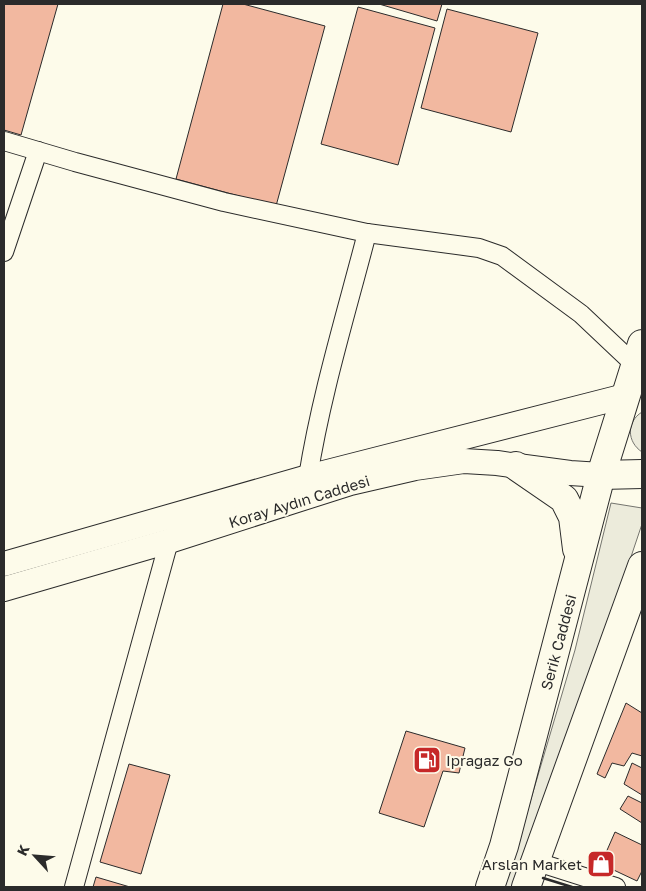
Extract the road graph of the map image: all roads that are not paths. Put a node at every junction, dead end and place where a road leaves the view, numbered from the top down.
1 (4, 141) edge
2 (38, 151) junction
3 (367, 234) junction
4 (4, 252) edge
5 (639, 355) edge
6 (634, 394) edge
7 (516, 466) junction
8 (642, 474) edge
9 (601, 475) junction
10 (308, 477) junction
11 (170, 540) junction
12 (578, 561) junction
13 (4, 564) edge
14 (642, 566) edge
15 (4, 589) edge
16 (534, 861) junction
17 (74, 887) edge
18 (490, 887) edge
19 (526, 887) edge
20 (616, 887) edge

1 - 2 street
2 - 3 street
2 - 4 street
3 - 5 street
3 - 10 street
5 - 6 highway, Serik Caddesi
6 - 9 highway, Serik Caddesi
6 - 10 main road
7 - 9 main road, Koray Aydın Caddesi
7 - 11 main road, Koray Aydın Caddesi
7 - 12 highway
8 - 9 highway
9 - 12 highway, Serik Caddesi
10 - 13 main road
11 - 15 main road, Koray Aydın Caddesi
11 - 17 street
12 - 18 highway, Serik Caddesi
14 - 16 highway
16 - 19 highway
16 - 20 street

